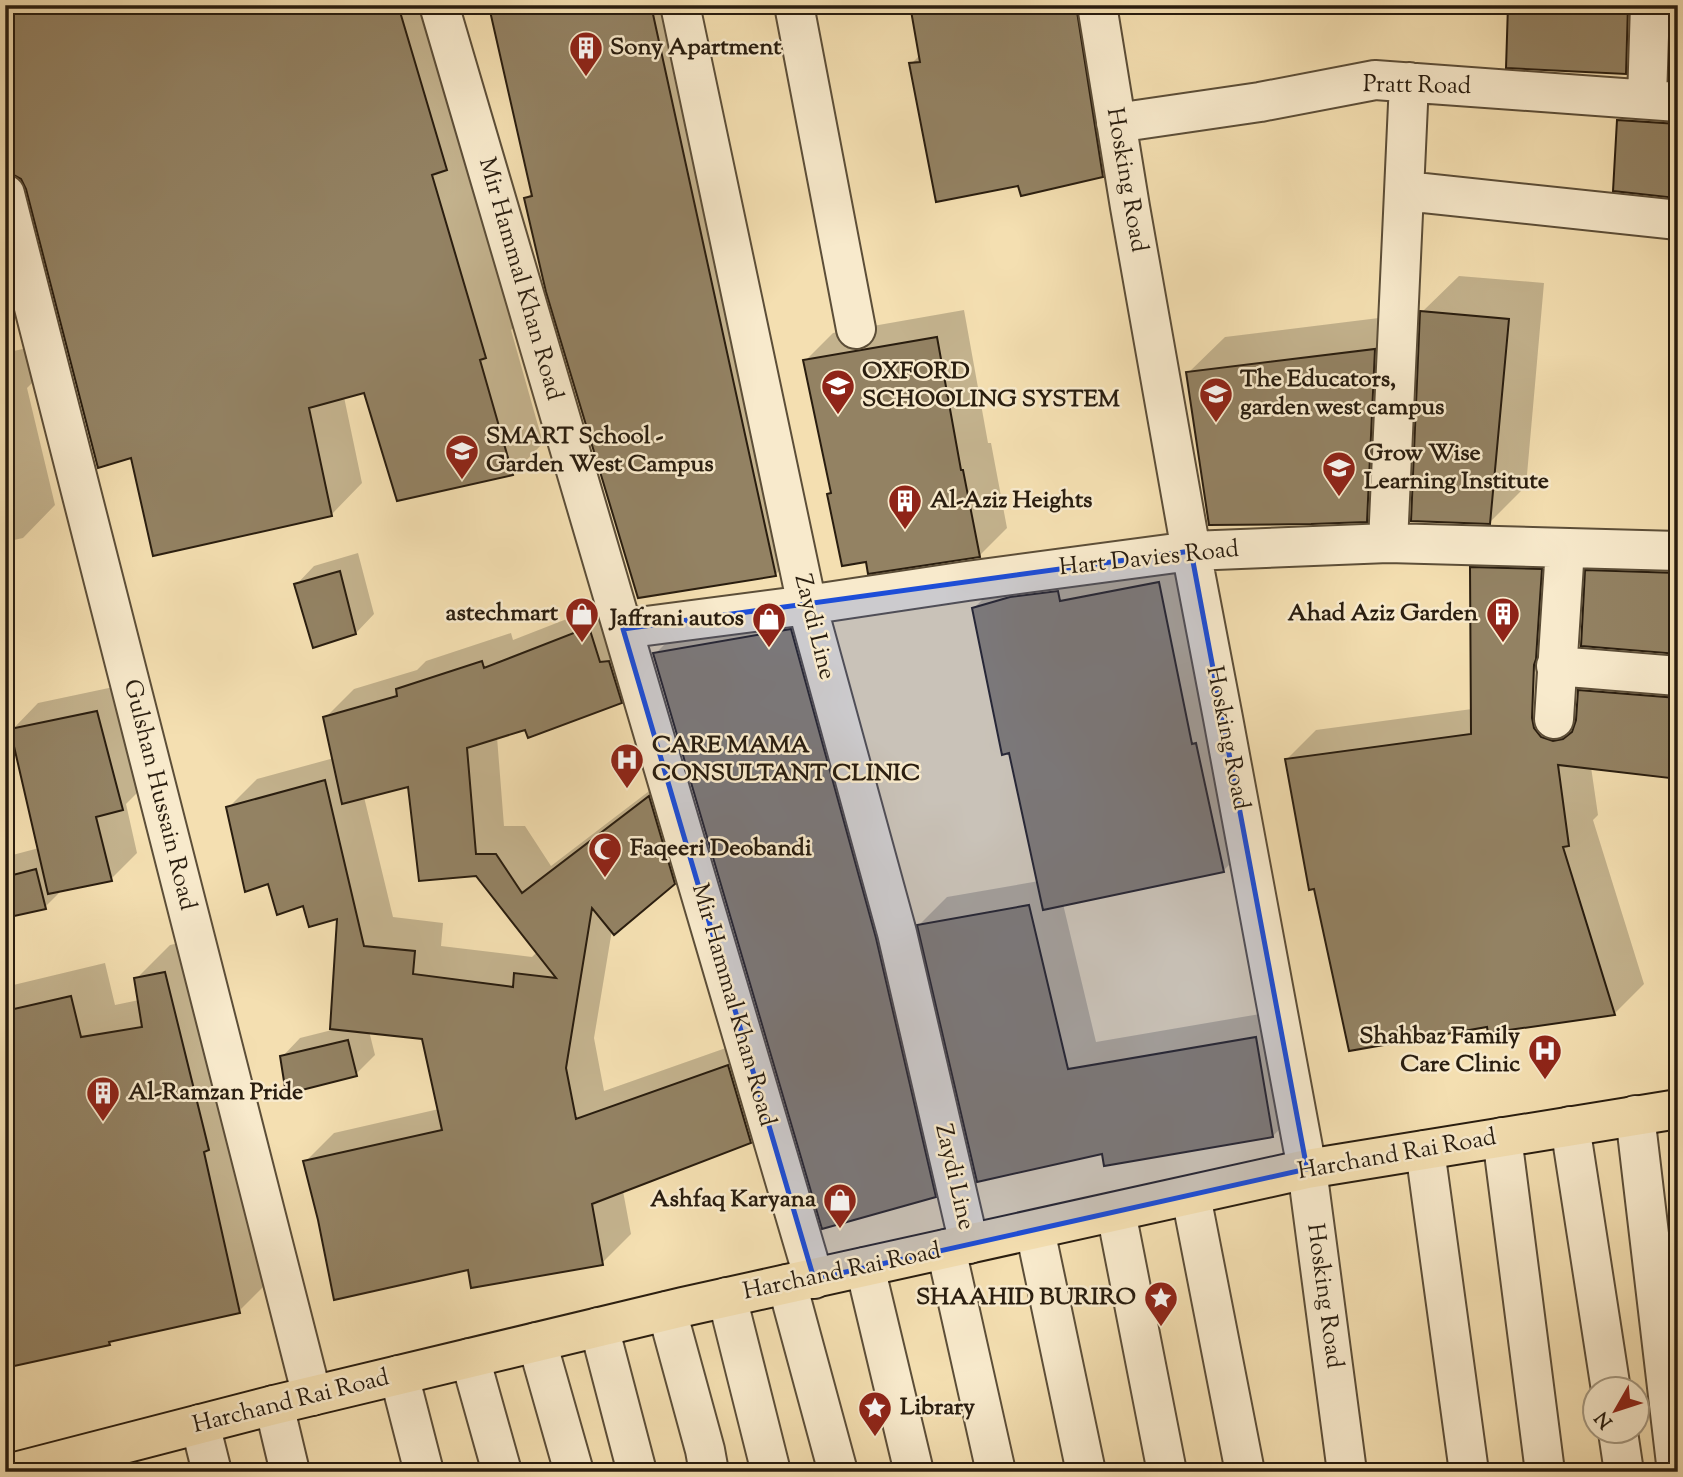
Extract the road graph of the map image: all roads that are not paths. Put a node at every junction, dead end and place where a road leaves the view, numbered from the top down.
1 (439, 5) edge
2 (680, 5) edge
3 (794, 5) edge
4 (1097, 5) edge
5 (1650, 5) edge
6 (1409, 82) junction
7 (1662, 100) edge
8 (1116, 123) junction
9 (1405, 191) junction
10 (5, 194) edge
11 (1678, 220) edge
12 (856, 329) dead end
13 (1388, 544) junction
14 (1565, 548) junction
15 (1191, 551) junction
16 (1678, 551) edge
17 (807, 605) junction
18 (623, 629) junction
19 (1556, 666) junction
20 (1678, 676) edge
21 (1553, 719) dead end
22 (1678, 1109) edge
23 (1635, 1115) junction
24 (1570, 1126) junction
25 (1502, 1137) junction
26 (1425, 1150) junction
27 (1307, 1169) junction
28 (1191, 1196) junction
29 (1116, 1212) junction
30 (1035, 1230) junction
31 (958, 1246) junction
32 (865, 1267) junction
33 (800, 1281) junction
34 (727, 1297) junction
35 (667, 1311) junction
36 (600, 1327) junction
37 (537, 1342) junction
38 (470, 1358) junction
39 (399, 1375) junction
40 (1609, 1376) edge
41 (312, 1396) junction
42 (274, 1405) junction
43 (200, 1424) junction
44 (1620, 1446) edge
45 (73, 1464) edge
46 (15, 1472) edge
47 (212, 1472) edge
48 (290, 1472) edge
49 (424, 1472) edge
50 (502, 1472) edge
51 (574, 1472) edge
52 (637, 1472) edge
53 (709, 1472) edge
54 (771, 1472) edge
55 (838, 1472) edge
56 (914, 1472) edge
57 (996, 1472) edge
58 (1086, 1472) edge
59 (1167, 1472) edge
60 (1245, 1472) edge
61 (1347, 1472) edge
62 (1469, 1472) edge
63 (1545, 1472) edge
64 (1624, 1472) edge
65 (1678, 1472) edge

1 - 18 street, Mir Hammal Khan Road
2 - 17 street, Zaydi Line
3 - 12 street
4 - 8 street, Hosking Road
5 - 7 street
6 - 7 street, Pratt Road
6 - 8 street, Pratt Road
6 - 9 street
8 - 15 street, Hosking Road
9 - 11 street
9 - 13 street
10 - 41 street, Gulshan Hussain Road
13 - 14 street, Hart Davies Road
13 - 15 street, Hart Davies Road
14 - 16 street, Hart Davies Road
14 - 19 street
15 - 17 street, Hart Davies Road
15 - 27 street, Hosking Road
17 - 18 street, Hart Davies Road
17 - 31 street, Zaydi Line
18 - 33 street, Mir Hammal Khan Road
19 - 20 street
19 - 21 street
22 - 23 main road, Harchand Rai Road
23 - 24 main road, Harchand Rai Road
23 - 65 street
24 - 25 main road, Harchand Rai Road
24 - 40 street
25 - 26 main road, Harchand Rai Road
25 - 63 street
26 - 27 main road, Harchand Rai Road
26 - 62 street
27 - 28 main road, Harchand Rai Road
27 - 61 street, Hosking Road
28 - 29 main road, Harchand Rai Road
28 - 60 street
29 - 30 main road, Harchand Rai Road
29 - 59 street
30 - 31 main road, Harchand Rai Road
30 - 58 street
31 - 32 main road, Harchand Rai Road
31 - 57 street, Zaydi Line
32 - 33 main road, Harchand Rai Road
32 - 56 street
33 - 34 main road, Harchand Rai Road
33 - 55 street, Mir Hammal Khan Road
34 - 35 main road, Harchand Rai Road
34 - 54 street
35 - 36 main road, Harchand Rai Road
35 - 53 street
36 - 37 main road, Harchand Rai Road
36 - 52 street
37 - 38 main road, Harchand Rai Road
37 - 51 street
38 - 39 main road, Harchand Rai Road
38 - 50 street
39 - 41 main road, Harchand Rai Road
39 - 49 street
41 - 42 main road, Harchand Rai Road
42 - 43 main road, Harchand Rai Road
42 - 48 street
43 - 45 main road, Harchand Rai Road
43 - 47 street
44 - 64 street
45 - 46 main road, Harchand Rai Road

